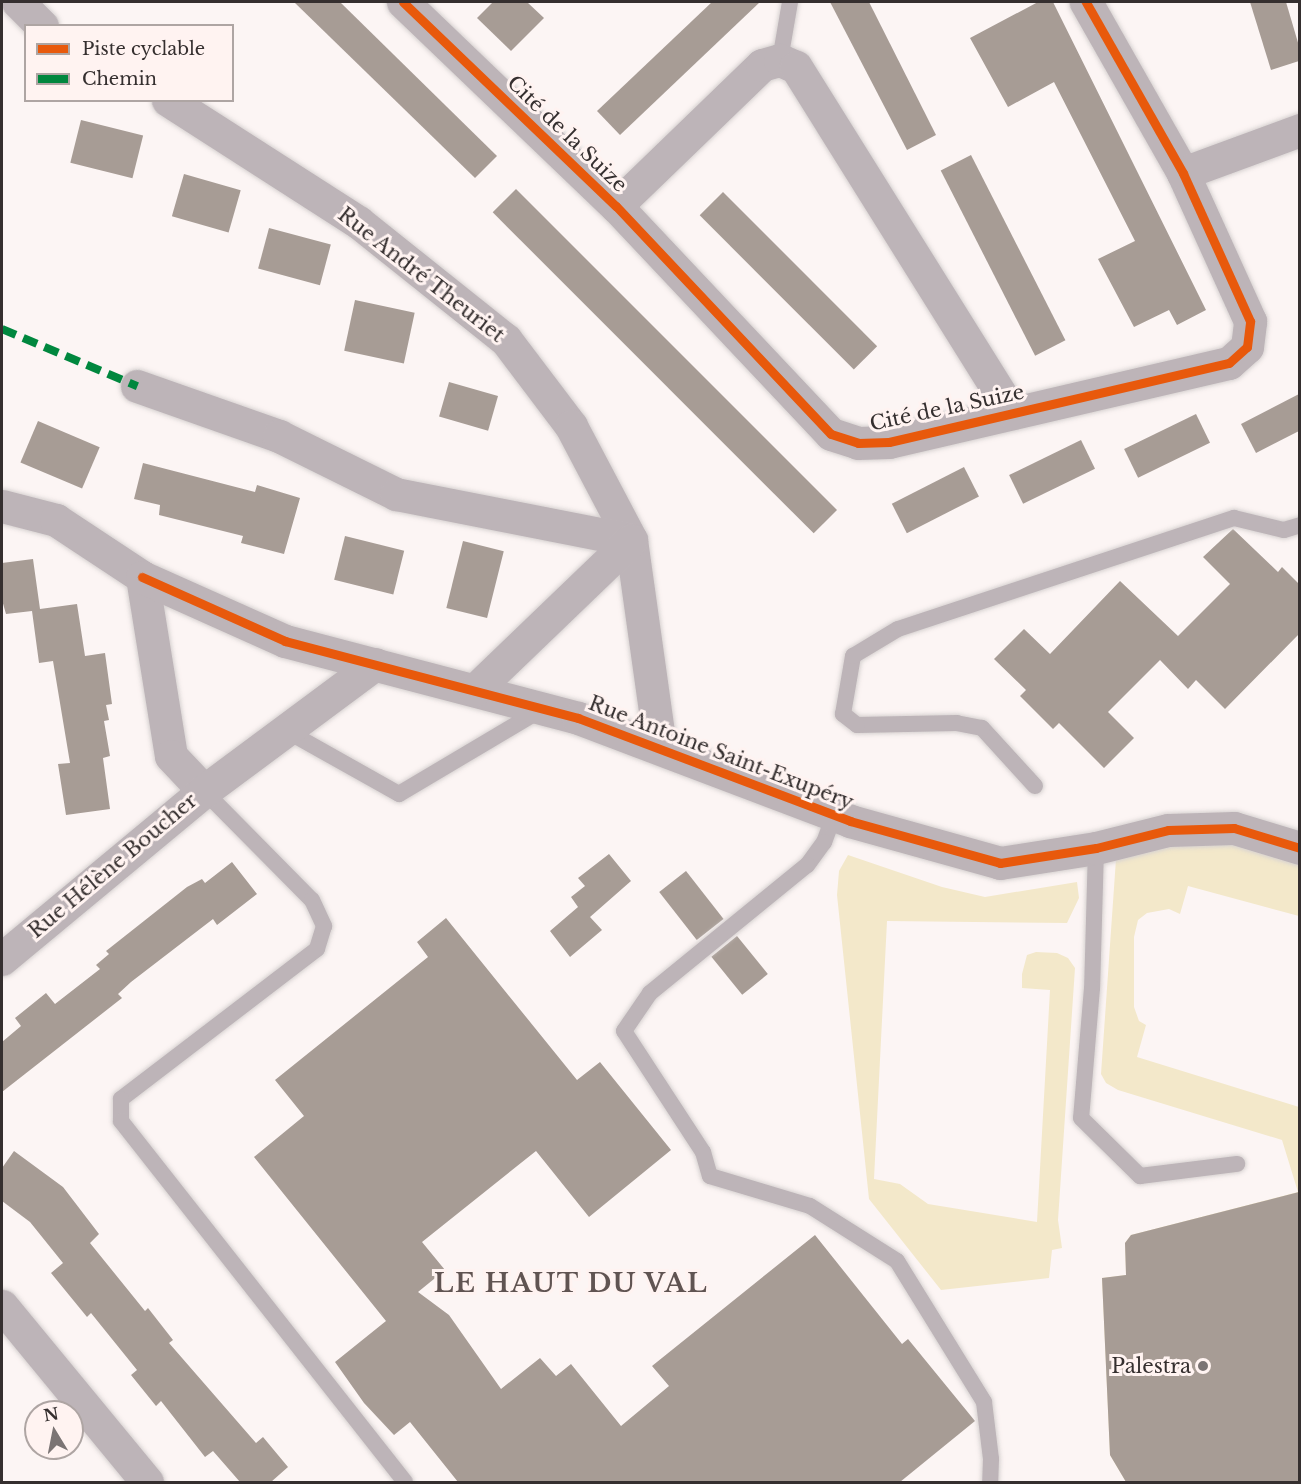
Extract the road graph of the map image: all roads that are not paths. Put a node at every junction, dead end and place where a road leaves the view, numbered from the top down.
1 (18, 2) edge
2 (403, 2) edge
3 (790, 2) edge
4 (1086, 2) edge
5 (40, 24) edge
6 (780, 60) junction
7 (171, 102) edge
8 (1299, 130) edge
9 (1183, 173) junction
10 (616, 206) junction
11 (137, 386) dead end
12 (1012, 413) junction
13 (2, 506) edge
14 (1299, 525) edge
15 (631, 540) junction
16 (142, 577) junction
17 (375, 664) junction
18 (475, 690) junction
19 (543, 708) junction
20 (285, 730) junction
21 (660, 746) junction
22 (1035, 786) dead end
23 (204, 790) junction
24 (834, 815) junction
25 (1096, 848) junction
26 (1299, 848) edge
27 (2, 959) edge
28 (1237, 1164) dead end
29 (2, 1305) edge
30 (147, 1482) edge
31 (405, 1482) edge
32 (990, 1482) edge

1 - 5 street
2 - 10 street, Cité de la Suize
3 - 6 lane
4 - 9 street, Cité de la Suize
6 - 10 street, Cité de la Suize
6 - 12 street, Cité de la Suize
7 - 15 street, Rue André Theuriet
8 - 9 street
9 - 12 street, Cité de la Suize
10 - 12 street, Cité de la Suize
11 - 15 street
13 - 16 street
14 - 22 lane
15 - 18 street
15 - 21 street, Rue André Theuriet
16 - 17 street, Rue Antoine Saint-Exupéry
16 - 23 street, Rue Hélène Boucher
17 - 18 street, Rue Antoine Saint-Exupéry
17 - 20 street
18 - 19 street, Rue Antoine Saint-Exupéry
19 - 20 lane
19 - 21 street, Rue Antoine Saint-Exupéry
20 - 23 street
21 - 24 street, Rue Antoine Saint-Exupéry
23 - 27 street, Rue Hélène Boucher
23 - 31 lane
24 - 25 street, Rue Antoine Saint-Exupéry
24 - 32 lane
25 - 26 street, Rue Antoine Saint-Exupéry
25 - 28 lane
29 - 30 street

